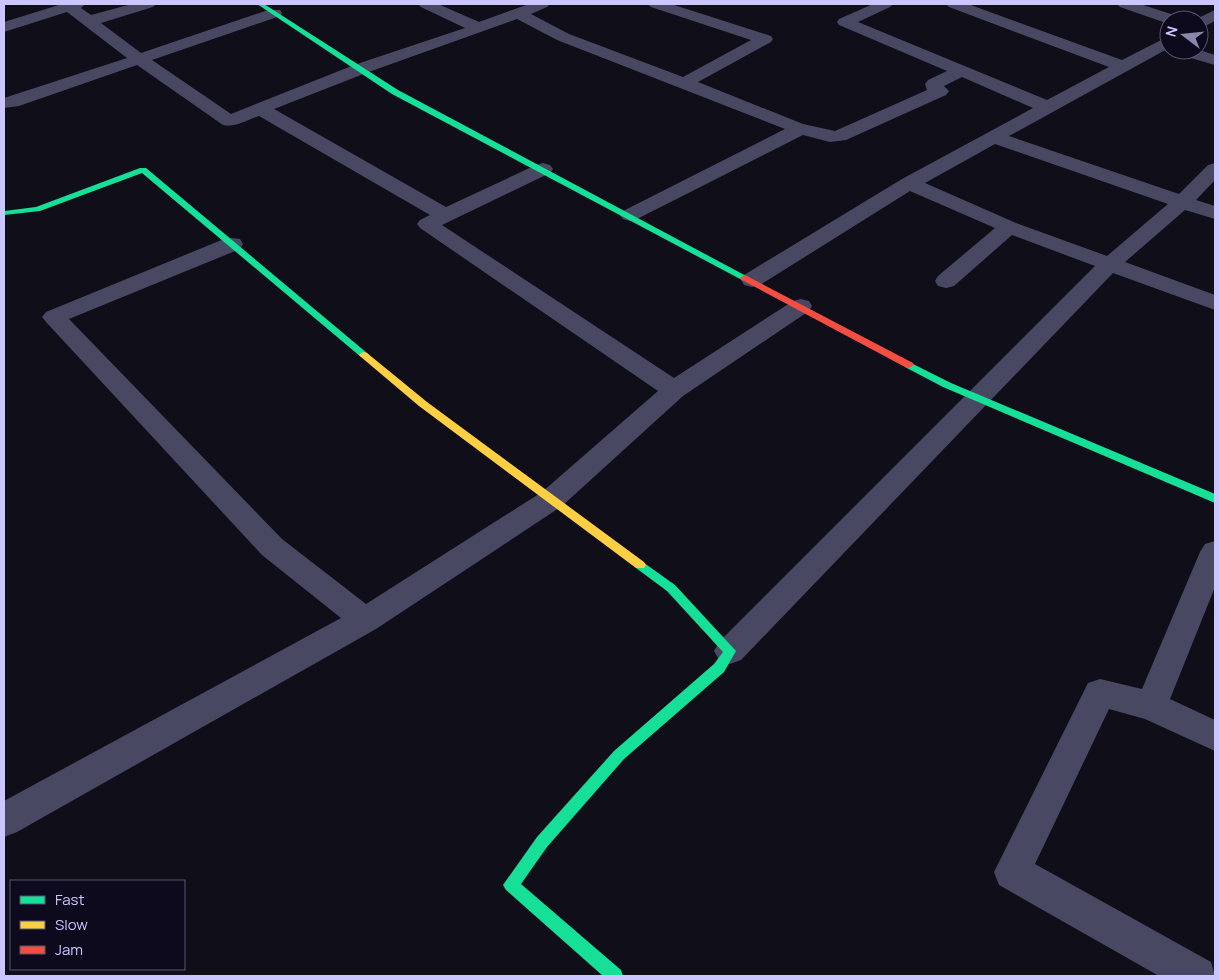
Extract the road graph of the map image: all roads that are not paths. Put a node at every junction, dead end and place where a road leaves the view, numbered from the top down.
1 (148, 4) edge
2 (260, 4) edge
3 (426, 4) edge
4 (542, 4) edge
5 (656, 4) edge
6 (885, 4) edge
7 (954, 4) edge
8 (1125, 4) edge
9 (73, 5) edge
10 (274, 13) junction
11 (518, 13) junction
12 (1159, 15) edge
13 (89, 21) junction
14 (4, 27) edge
15 (479, 28) junction
16 (1159, 47) edge
17 (139, 59) junction
18 (1123, 66) junction
19 (360, 69) junction
20 (961, 71) junction
21 (684, 82) junction
22 (4, 103) edge
23 (1047, 107) junction
24 (260, 109) junction
25 (800, 129) junction
26 (993, 137) junction
27 (543, 169) junction
28 (1215, 169) edge
29 (909, 183) junction
30 (1183, 201) junction
31 (4, 213) edge
32 (1215, 213) edge
33 (445, 215) junction
34 (630, 215) junction
35 (1009, 227) junction
36 (232, 244) junction
37 (1110, 264) junction
38 (752, 280) junction
39 (946, 281) dead end
40 (1215, 302) edge
41 (801, 306) junction
42 (674, 390) junction
43 (980, 398) junction
44 (552, 499) junction
45 (1215, 499) edge
46 (1215, 555) edge
47 (366, 620) junction
48 (730, 651) junction
49 (1151, 706) junction
50 (1215, 736) edge
51 (4, 820) edge
52 (615, 976) edge
53 (1197, 976) edge

1 - 13 street
2 - 10 street
3 - 15 street
4 - 11 street
5 - 21 street
6 - 20 street
7 - 18 street
8 - 12 street
9 - 13 street
9 - 14 street
10 - 17 street
10 - 19 street
11 - 15 street
11 - 21 street
13 - 17 street
15 - 19 street
16 - 18 street
17 - 22 street
17 - 24 street
18 - 23 street
19 - 24 street
19 - 27 street
20 - 23 street
20 - 25 street
21 - 25 street
23 - 26 street
24 - 33 street
25 - 34 street
26 - 29 street
26 - 30 street
27 - 33 street
27 - 34 street
28 - 30 street
29 - 35 street
29 - 38 street
30 - 32 street
30 - 37 street
31 - 36 street
33 - 42 street
34 - 38 street
35 - 37 street
35 - 39 street
36 - 44 street
36 - 47 street
37 - 40 street
37 - 43 street
38 - 41 street
41 - 42 street
41 - 43 street
42 - 44 street
43 - 45 street
43 - 48 street
44 - 47 street
44 - 48 street
46 - 49 street
47 - 51 street
48 - 52 street
49 - 50 street
49 - 53 street

